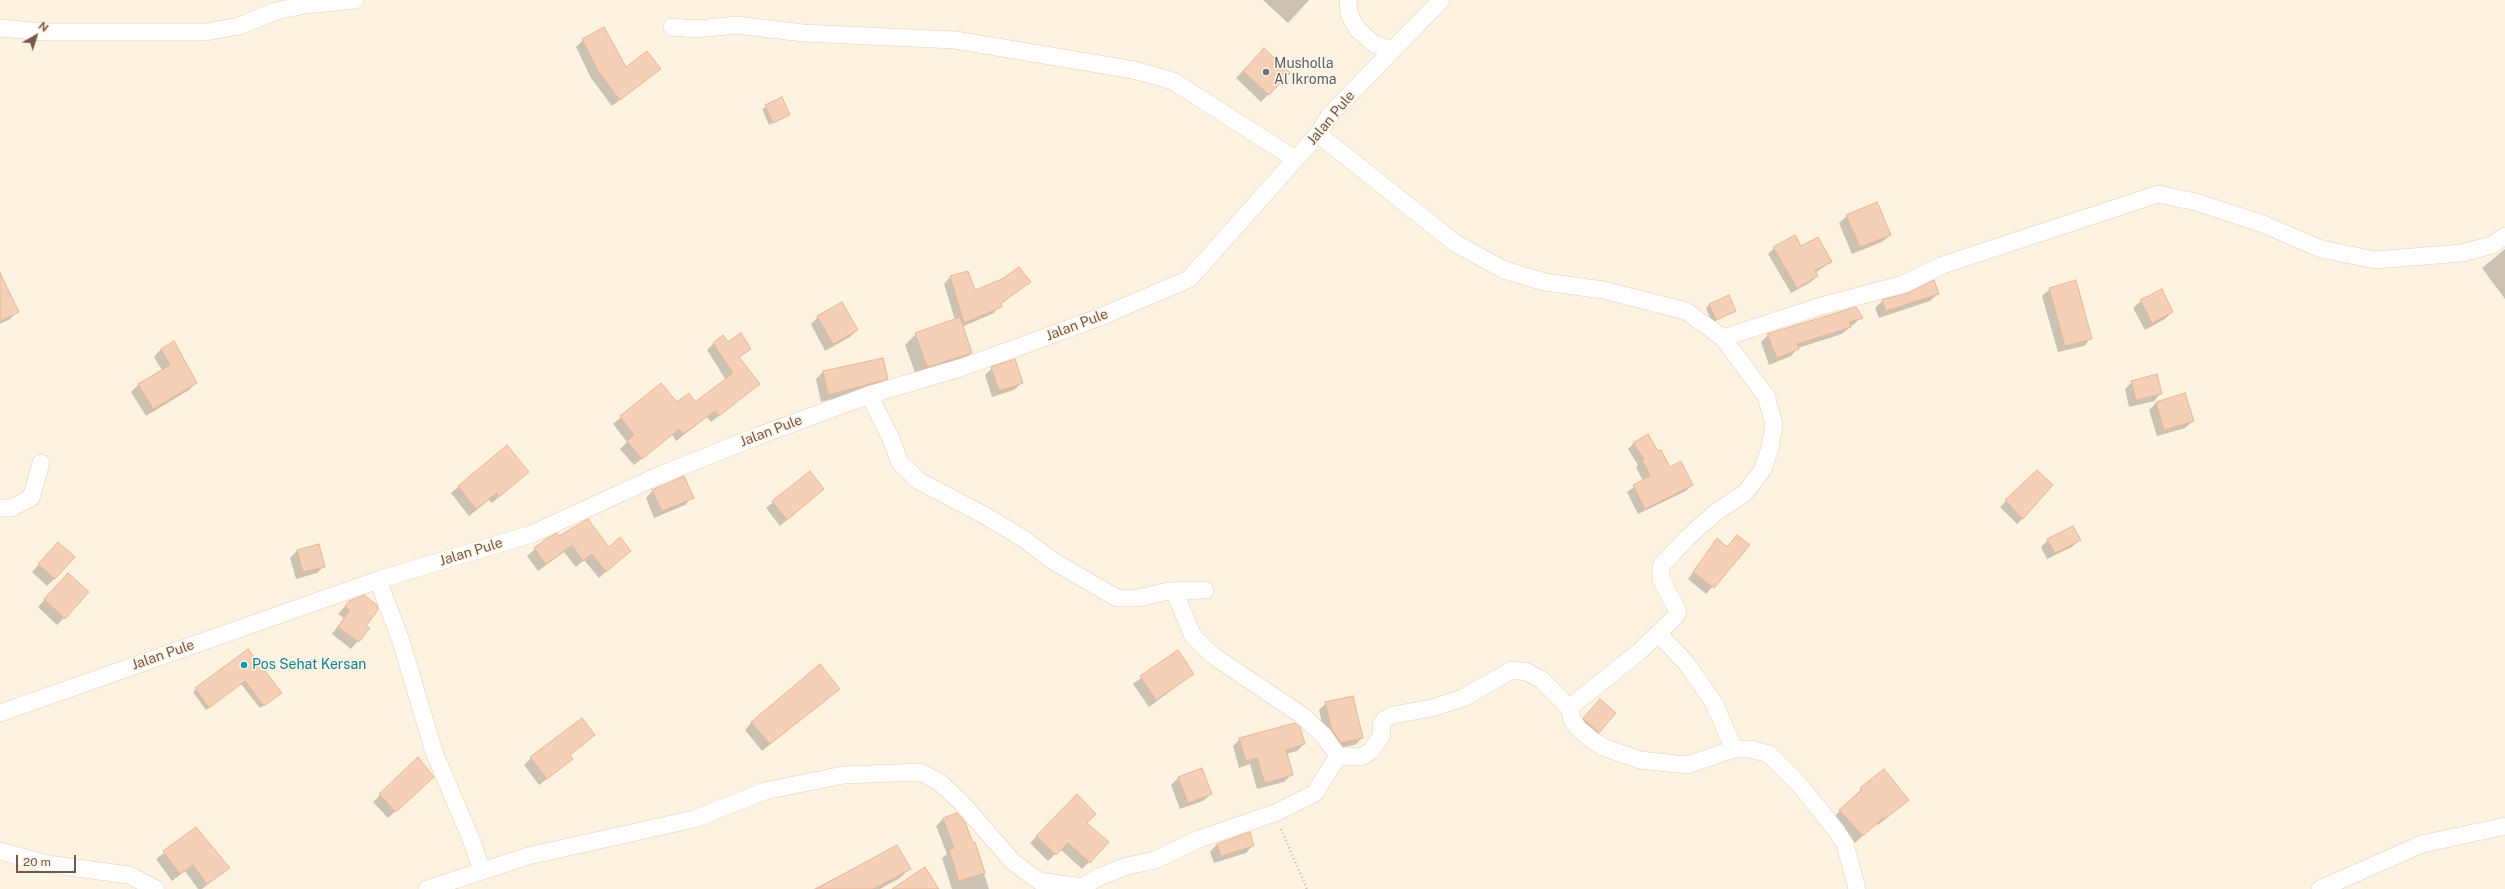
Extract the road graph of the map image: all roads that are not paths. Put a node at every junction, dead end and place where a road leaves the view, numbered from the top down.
1 (355, 0) edge
2 (1348, 0) edge
3 (1441, 0) edge
4 (672, 27) dead end
5 (0, 28) edge
6 (1393, 50) junction
7 (1318, 134) junction
8 (1295, 159) junction
9 (2505, 236) edge
10 (1723, 338) junction
11 (869, 395) junction
12 (41, 463) dead end
13 (0, 508) edge
14 (378, 580) junction
15 (1205, 590) dead end
16 (1174, 591) junction
17 (1659, 634) junction
18 (1568, 708) junction
19 (0, 713) edge
20 (1734, 748) junction
21 (1338, 756) junction
22 (2505, 826) edge
23 (0, 851) edge
24 (482, 872) junction
25 (1080, 888) edge
26 (156, 889) edge
27 (427, 889) edge
28 (1857, 889) edge
29 (2320, 889) edge

1 - 5 street
2 - 6 street
3 - 6 street, Jalan Pule
4 - 8 street
6 - 7 street, Jalan Pule
7 - 8 street, Jalan Pule
7 - 10 street
8 - 11 street, Jalan Pule
9 - 10 street
10 - 17 street
11 - 14 street, Jalan Pule
11 - 16 street
12 - 13 street
14 - 19 street, Jalan Pule
14 - 24 street
15 - 16 street
16 - 21 street
17 - 18 street
17 - 20 street
18 - 20 street
18 - 21 street
20 - 28 street
21 - 25 street
22 - 29 street
23 - 26 street
24 - 25 street
24 - 27 street

